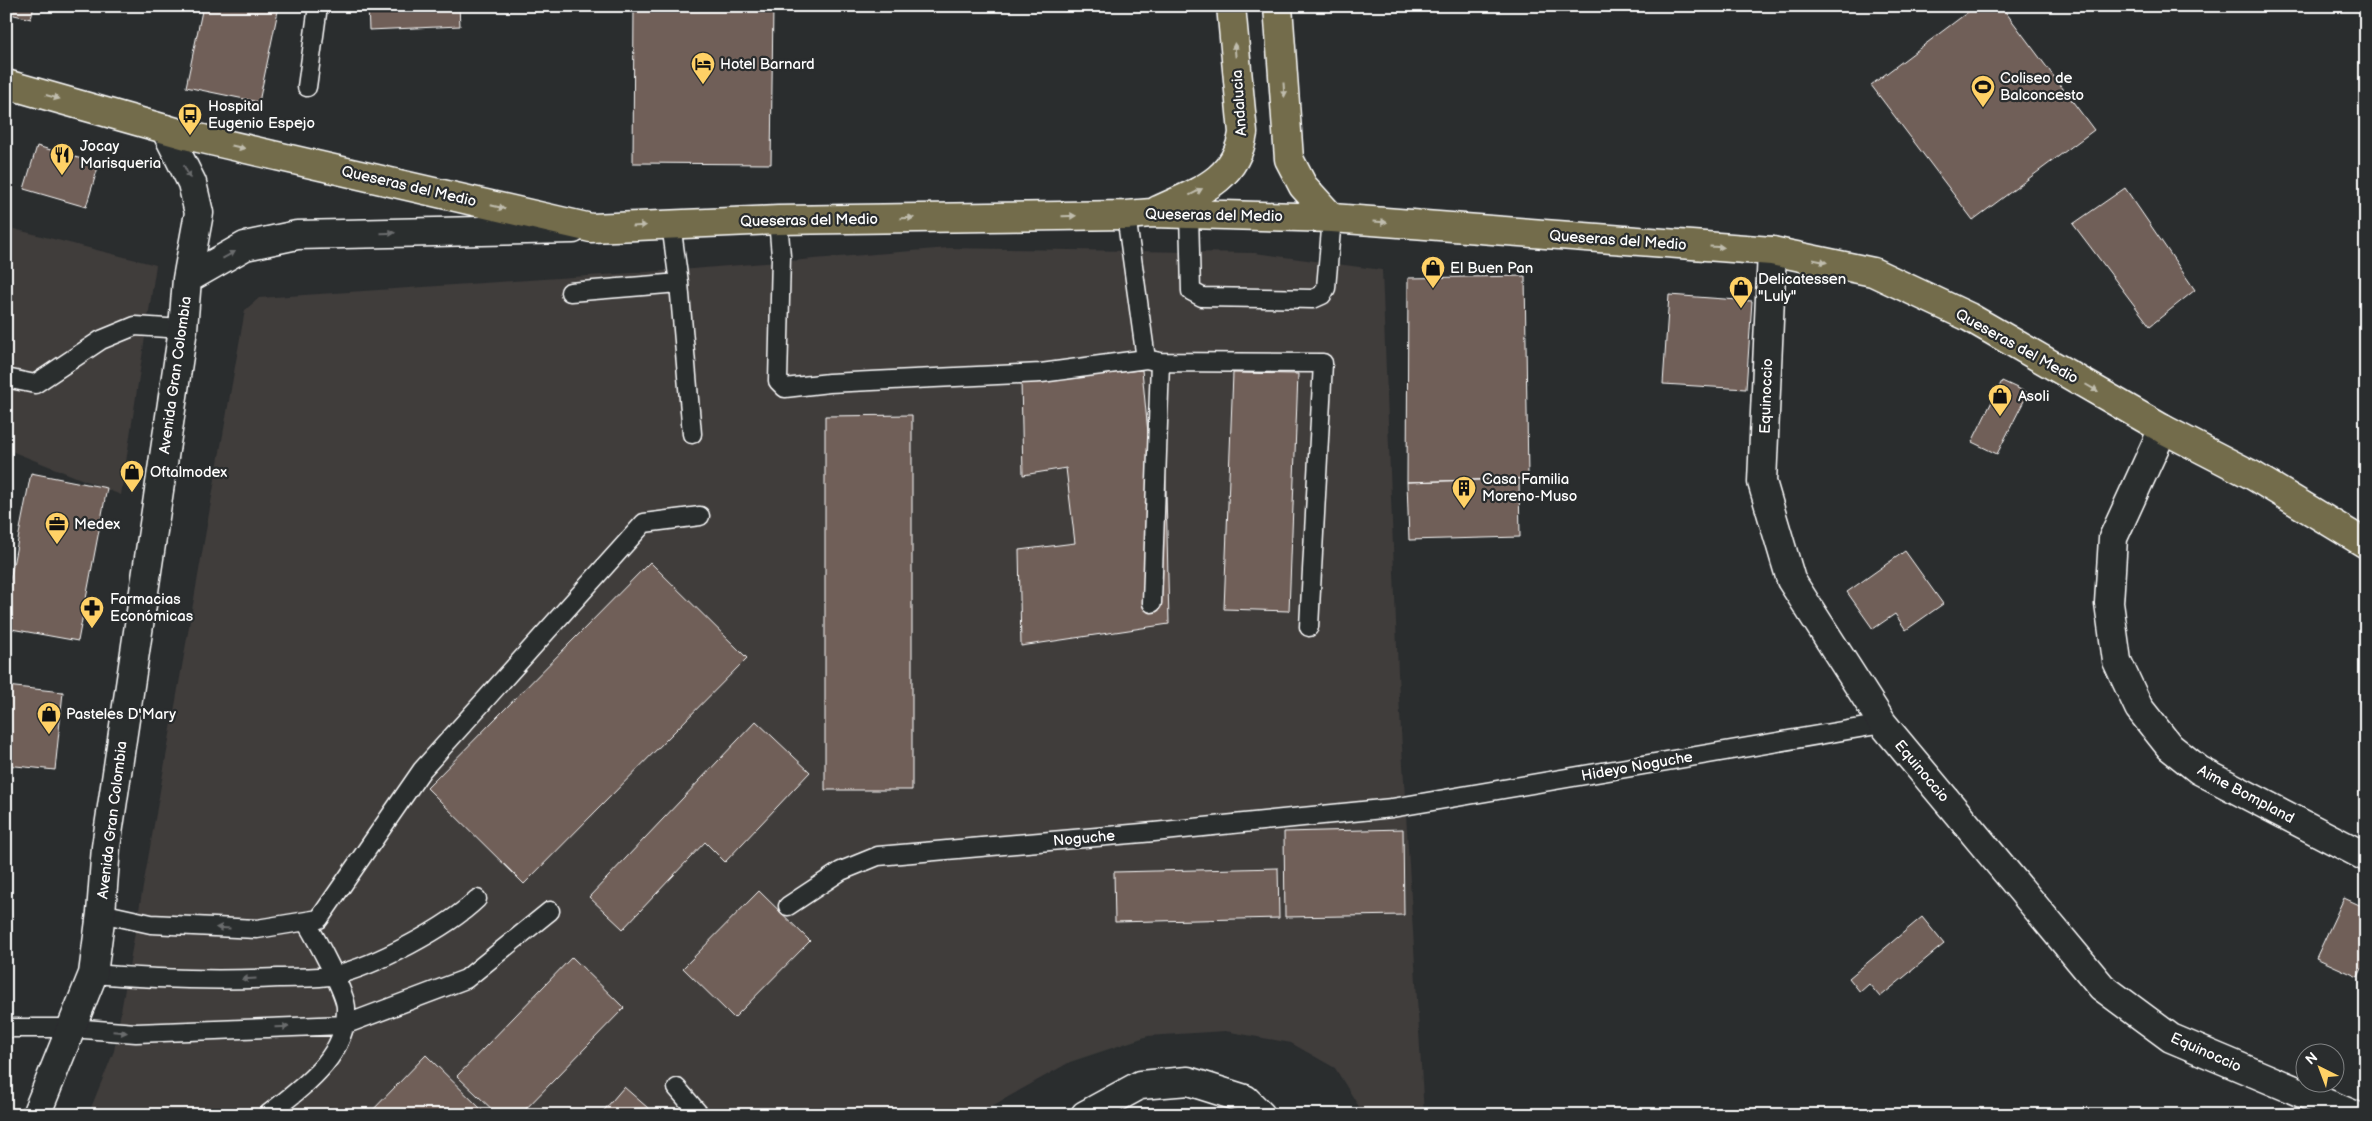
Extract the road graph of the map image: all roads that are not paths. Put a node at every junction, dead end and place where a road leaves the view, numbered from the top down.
1 (318, 6) edge
2 (1231, 6) edge
3 (1278, 6) edge
4 (6, 84) edge
5 (307, 87) dead end
6 (165, 129) junction
7 (1152, 212) junction
8 (1189, 214) junction
9 (1126, 215) junction
10 (1332, 218) junction
11 (778, 220) junction
12 (671, 224) junction
13 (591, 228) junction
14 (1772, 251) junction
15 (187, 279) junction
16 (679, 283) junction
17 (570, 292) dead end
18 (183, 329) junction
19 (1153, 360) junction
20 (6, 378) edge
21 (2163, 429) junction
22 (692, 434) dead end
23 (2252, 475) junction
24 (700, 516) dead end
25 (2366, 525) edge
26 (2366, 544) edge
27 (1152, 603) dead end
28 (1309, 627) dead end
29 (1883, 724) junction
30 (1392, 808) joint
31 (2366, 857) edge
32 (477, 899) dead end
33 (788, 906) dead end
34 (550, 911) dead end
35 (101, 913) junction
36 (306, 922) junction
37 (93, 974) junction
38 (333, 976) junction
39 (344, 1024) junction
40 (6, 1028) edge
41 (72, 1028) junction
42 (677, 1088) dead end
43 (36, 1115) edge
44 (267, 1115) edge
45 (700, 1115) edge
46 (1085, 1115) edge
47 (1261, 1115) edge
48 (2354, 1115) edge

1 - 5 lane
7 -> 2 main road, Andalucia
3 -> 10 main road
4 -> 6 main road, Queseras del Medio
6 -> 13 main road, Queseras del Medio
6 -> 15 street, Avenida Gran Colombia
7 - 8 main road, Queseras del Medio
7 - 9 main road, Queseras del Medio
8 - 10 main road, Queseras del Medio
8 - 10 lane
11 -> 9 main road, Queseras del Medio
9 - 19 lane
10 -> 14 main road, Queseras del Medio
11 - 12 main road, Queseras del Medio
11 - 19 lane
13 -> 12 main road, Queseras del Medio
12 - 16 lane
15 -> 13 street, Avenida Gran Colombia
14 -> 21 main road, Queseras del Medio
14 - 29 street, Equinoccio
15 - 18 street, Avenida Gran Colombia
16 - 17 lane
16 - 22 lane
18 - 20 lane
18 - 35 street, Avenida Gran Colombia
19 - 27 lane
19 - 28 lane
21 - 23 main road, Queseras del Medio
21 - 31 street, Aime Bompland
23 - 25 main road
23 - 26 main road, Queseras del Medio
24 - 36 lane
29 - 30 lane, Hideyo Noguche
29 - 48 street, Equinoccio
30 - 33 lane, Noguche
32 - 38 lane
34 - 39 lane
36 -> 35 lane
35 - 37 street, Avenida Gran Colombia
36 - 38 lane
38 -> 37 lane
37 - 41 street, Avenida Gran Colombia
38 - 39 lane
41 -> 39 lane
39 - 44 lane
40 - 41 lane
41 - 43 street, Avenida Gran Colombia
42 - 45 lane
46 - 47 street

